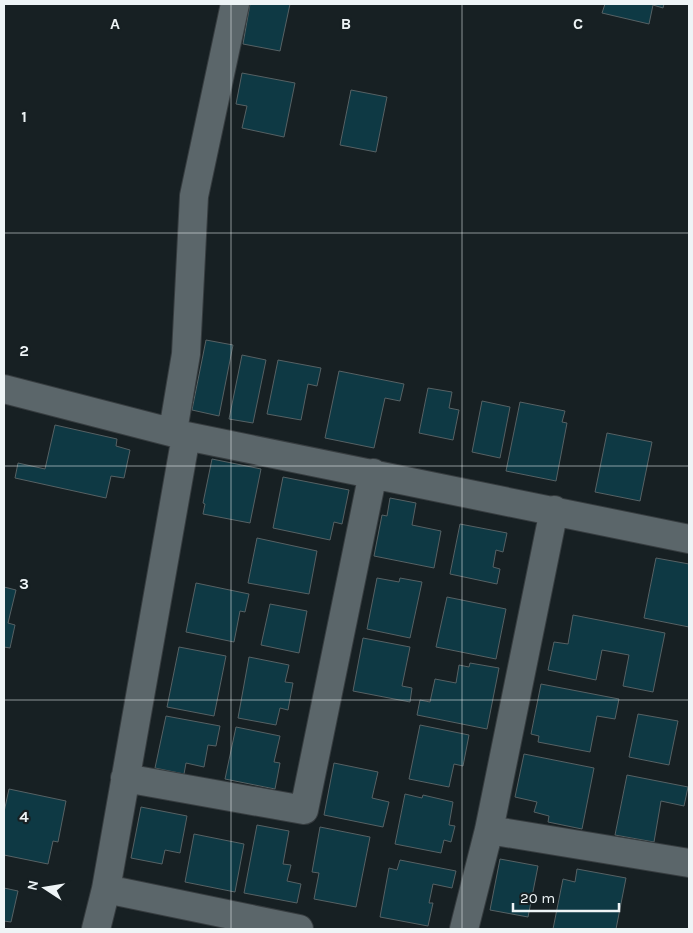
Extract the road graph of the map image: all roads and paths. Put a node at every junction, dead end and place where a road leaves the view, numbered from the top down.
1 (235, 4) edge
2 (4, 389) edge
3 (179, 433) junction
4 (373, 473) junction
5 (554, 510) junction
6 (689, 539) edge
7 (125, 778) junction
8 (489, 830) junction
9 (689, 863) edge
10 (106, 890) junction
11 (284, 928) edge
12 (96, 929) edge
13 (464, 929) edge

1 - 3 street
2 - 3 street
3 - 4 street
3 - 7 street
4 - 5 street
4 - 7 street
5 - 6 street
5 - 8 street
7 - 10 street
8 - 9 street
8 - 13 street
10 - 11 street
10 - 12 street

